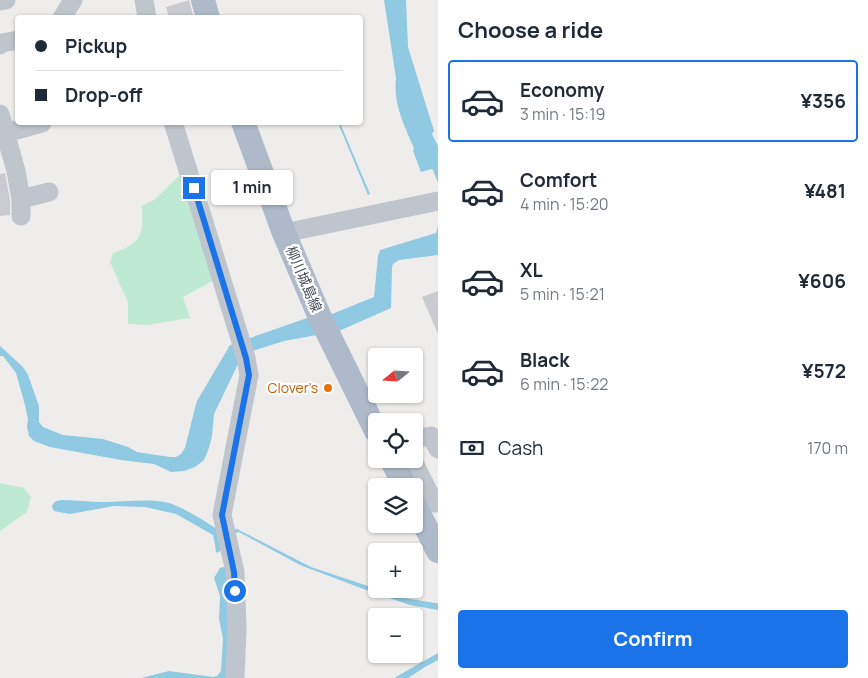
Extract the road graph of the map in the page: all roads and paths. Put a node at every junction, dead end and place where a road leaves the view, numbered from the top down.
1 (6, 0) edge
2 (73, 0) edge
3 (144, 0) edge
4 (203, 0) edge
5 (0, 1) edge
6 (64, 15) edge
7 (146, 15) edge
8 (207, 15) edge
9 (15, 41) edge
10 (0, 45) edge
11 (0, 114) edge
12 (37, 125) edge
13 (174, 125) edge
14 (244, 125) edge
15 (5, 132) junction
16 (49, 192) dead end
17 (437, 202) edge
18 (284, 233) junction
19 (368, 415) edge
20 (423, 437) edge
21 (438, 450) edge
22 (415, 468) edge
23 (426, 505) edge
24 (438, 551) edge
25 (235, 678) edge

1 - 5 street
2 - 6 street
3 - 7 street
4 - 8 main road
9 - 10 street
11 - 15 street
12 - 15 street
13 - 25 street
14 - 18 main road, 柳川城島線
15 - 16 street
17 - 18 street
18 - 19 main road, 柳川城島線
20 - 21 street
22 - 23 street
23 - 24 main road

